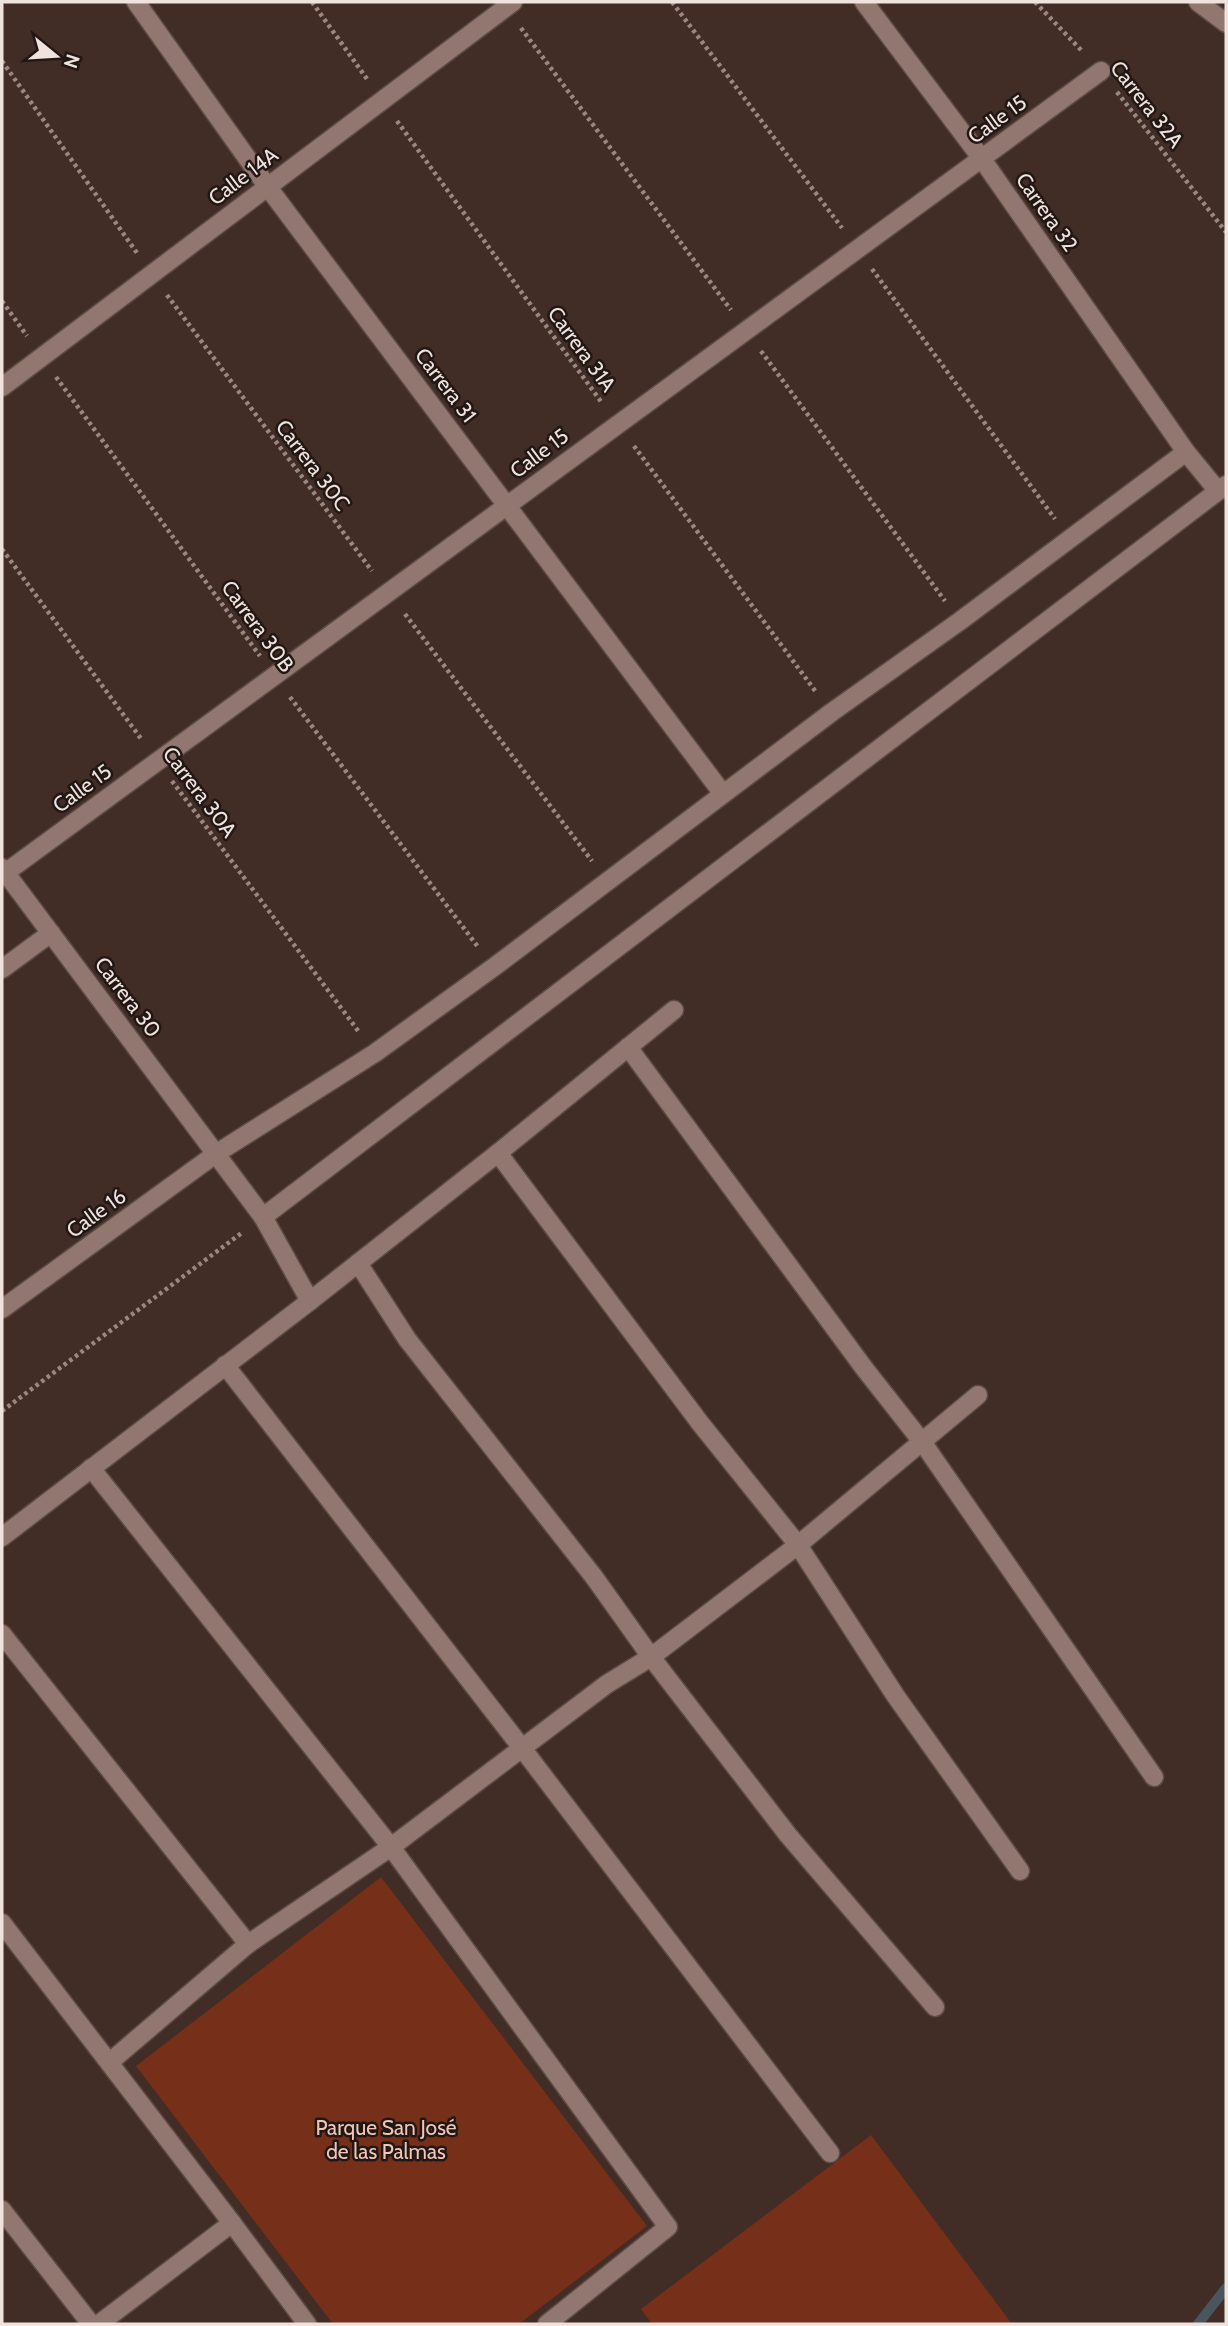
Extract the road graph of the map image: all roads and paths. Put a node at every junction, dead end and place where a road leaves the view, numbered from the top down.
1 (136, 2) edge
2 (312, 2) edge
3 (513, 2) edge
4 (864, 2) edge
5 (1035, 2) edge
6 (1198, 2) edge
7 (1226, 23) edge
8 (2, 61) edge
9 (1101, 71) junction
10 (382, 100) junction
11 (982, 159) junction
12 (267, 186) junction
13 (1226, 232) edge
14 (151, 274) junction
15 (2, 300) edge
16 (41, 356) junction
17 (2, 387) edge
18 (617, 424) junction
19 (1186, 452) junction
20 (1222, 488) edge
21 (508, 505) junction
22 (2, 549) edge
23 (389, 593) junction
24 (275, 677) junction
25 (832, 712) junction
26 (158, 762) junction
27 (723, 794) junction
28 (3, 870) edge
29 (608, 881) junction
30 (51, 933) junction
31 (494, 967) junction
32 (2, 969) edge
33 (674, 1010) dead end
34 (628, 1047) junction
35 (375, 1053) junction
36 (217, 1153) junction
37 (498, 1153) junction
38 (263, 1217) junction
39 (358, 1263) junction
40 (310, 1301) junction
41 (2, 1309) edge
42 (225, 1365) junction
43 (978, 1395) dead end
44 (2, 1411) edge
45 (923, 1443) junction
46 (91, 1468) junction
47 (2, 1537) edge
48 (798, 1545) junction
49 (2, 1634) edge
50 (651, 1657) junction
51 (522, 1748) junction
52 (1154, 1777) dead end
53 (391, 1847) junction
54 (1020, 1871) dead end
55 (2, 1923) edge
56 (248, 1944) junction
57 (935, 2007) dead end
58 (111, 2062) junction
59 (830, 2153) dead end
60 (2, 2210) edge
61 (232, 2223) junction
62 (91, 2324) edge
63 (99, 2324) edge
64 (307, 2324) edge
65 (547, 2324) edge

1 - 12 street, Carrera 31
2 - 10 path, Carrera 31A
3 - 10 street, Calle 14A
4 - 11 street, Carrera 32
5 - 9 path, Carrera 32A
6 - 7 street
8 - 14 path, Carrera 30C
9 - 11 street, Calle 15
9 - 13 path, Carrera 32A
10 - 12 street, Calle 14A
10 - 18 path, Carrera 31A
11 - 18 street, Calle 15
11 - 19 street, Carrera 32
12 - 14 street, Calle 14A
12 - 21 street, Carrera 31
14 - 16 street, Calle 14A
14 - 23 path, Carrera 30C
15 - 16 path, Carrera 30B
16 - 17 street, Calle 14A
16 - 24 path, Carrera 30B
18 - 21 street, Calle 15
18 - 25 path, Carrera 31A
19 - 20 street, Carrera 32
19 - 25 street, Calle 16
20 - 38 street
21 - 23 street, Calle 15
21 - 27 street, Carrera 31
22 - 26 path, Carrera 30A
23 - 24 street, Calle 15
23 - 29 path, Carrera 30C
24 - 26 street, Calle 15
24 - 31 path, Carrera 30B
25 - 27 street, Calle 16
26 - 28 street, Calle 15
26 - 35 path, Carrera 30A
27 - 29 street, Calle 16
28 - 30 street, Carrera 30
29 - 31 street, Calle 16
30 - 32 street
30 - 36 street, Carrera 30
31 - 35 street, Calle 16
33 - 34 street
34 - 37 street
34 - 45 street
35 - 36 street, Calle 16
36 - 38 street, Carrera 30
36 - 41 street, Calle 16
37 - 39 street
37 - 48 street
38 - 40 street, Carrera 30
38 - 44 path
39 - 40 street
39 - 50 street
40 - 42 street
42 - 46 street
42 - 51 street
43 - 45 street
45 - 48 street
45 - 52 street
46 - 47 street
46 - 53 street
48 - 50 street
48 - 54 street
49 - 56 street
50 - 51 street
50 - 57 street
51 - 53 street
51 - 59 street
53 - 56 street
53 - 65 street
55 - 58 street
56 - 58 street
58 - 61 street
60 - 62 street
61 - 63 street
61 - 64 street

